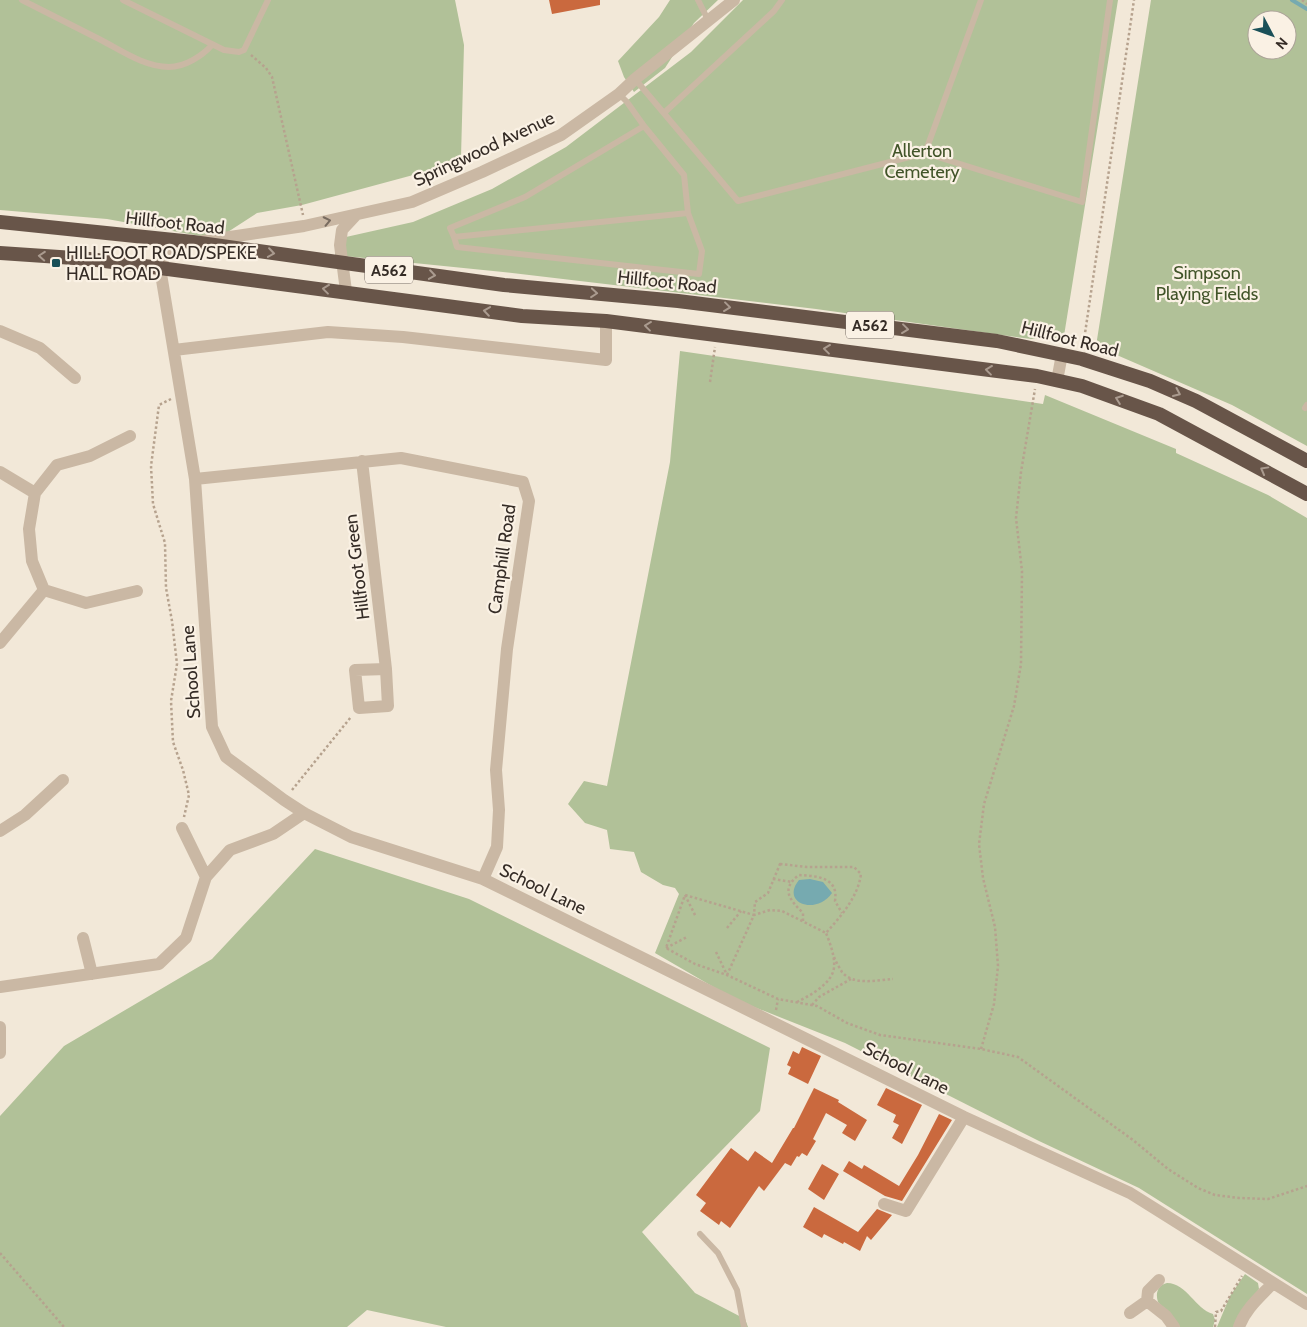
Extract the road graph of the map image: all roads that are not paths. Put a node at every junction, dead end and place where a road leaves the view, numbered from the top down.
1 (22, 0) edge
2 (123, 0) edge
3 (268, 0) edge
4 (698, 0) edge
5 (734, 0) edge
6 (782, 0) edge
7 (981, 0) edge
8 (1110, 0) edge
9 (708, 20) junction
10 (212, 44) junction
11 (635, 79) junction
12 (619, 94) junction
13 (665, 112) junction
14 (644, 126) junction
15 (925, 153) junction
16 (688, 213) junction
17 (356, 215) junction
18 (0, 222) edge
19 (454, 237) junction
20 (170, 241) junction
21 (193, 242) junction
22 (0, 253) edge
23 (343, 263) junction
24 (160, 268) junction
25 (346, 291) junction
26 (606, 321) junction
27 (0, 330) edge
28 (174, 350) junction
29 (1062, 354) junction
30 (75, 378) dead end
31 (1057, 380) junction
32 (130, 436) dead end
33 (362, 461) junction
34 (1307, 461) edge
35 (0, 472) edge
36 (195, 479) junction
37 (35, 493) junction
38 (1307, 494) edge
39 (44, 590) junction
40 (137, 591) dead end
41 (0, 643) edge
42 (386, 669) junction
43 (63, 780) dead end
44 (304, 813) junction
45 (182, 828) road end
46 (0, 831) edge
47 (206, 877) junction
48 (483, 879) junction
49 (83, 938) dead end
50 (92, 974) junction
51 (0, 987) edge
52 (0, 1027) edge
53 (0, 1053) edge
54 (964, 1117) junction
55 (884, 1204) dead end
56 (700, 1234) dead end
57 (1159, 1280) dead end
58 (1273, 1283) junction
59 (1147, 1301) junction
60 (1307, 1304) edge
61 (1130, 1313) dead end
62 (744, 1327) edge
63 (1174, 1327) edge
64 (1238, 1327) edge

1 - 10 lane
2 - 10 lane
3 - 10 lane
4 - 9 lane
5 - 9 street, Springwood Avenue
6 - 13 lane
7 - 15 lane
8 - 15 lane
9 - 11 street, Springwood Avenue
11 - 12 street, Springwood Avenue
11 - 13 lane
12 - 14 lane
12 - 17 street, Springwood Avenue
13 - 15 lane
14 - 16 lane
14 - 19 lane
16 - 19 lane
16 - 19 lane
21 -> 17 street, Springwood Avenue
17 - 23 street
18 - 20 highway, Hillfoot Road / A562
20 - 21 highway, Hillfoot Road / A562
20 - 24 street
21 -> 23 highway, Hillfoot Road / A562
24 -> 22 highway, A562
23 - 25 street
23 -> 29 highway, Hillfoot Road / A562
25 -> 24 highway, A562
24 - 28 street, School Lane
26 -> 25 highway, A562
26 - 28 street
31 -> 26 highway, A562
27 - 30 street
28 - 36 street, School Lane
29 - 31 street
29 -> 34 highway, Hillfoot Road / A562
38 -> 31 highway, A562
32 - 37 street
33 - 36 street, Camphill Road
33 - 42 street, Hillfoot Green
33 - 48 street, Camphill Road
35 - 37 street
36 - 44 street, School Lane
37 - 39 street
39 - 40 street
39 - 41 street
42 - 42 street, Hillfoot Green
43 - 46 street
44 - 47 street
44 - 48 street, School Lane
45 - 47 street
47 - 50 street
48 - 54 street, School Lane
49 - 50 street
50 - 51 street
52 - 53 street
54 - 55 street
54 - 58 street, School Lane
56 - 62 lane
57 - 59 street
58 - 60 street, School Lane
58 - 64 street
59 - 61 street
59 - 63 street

